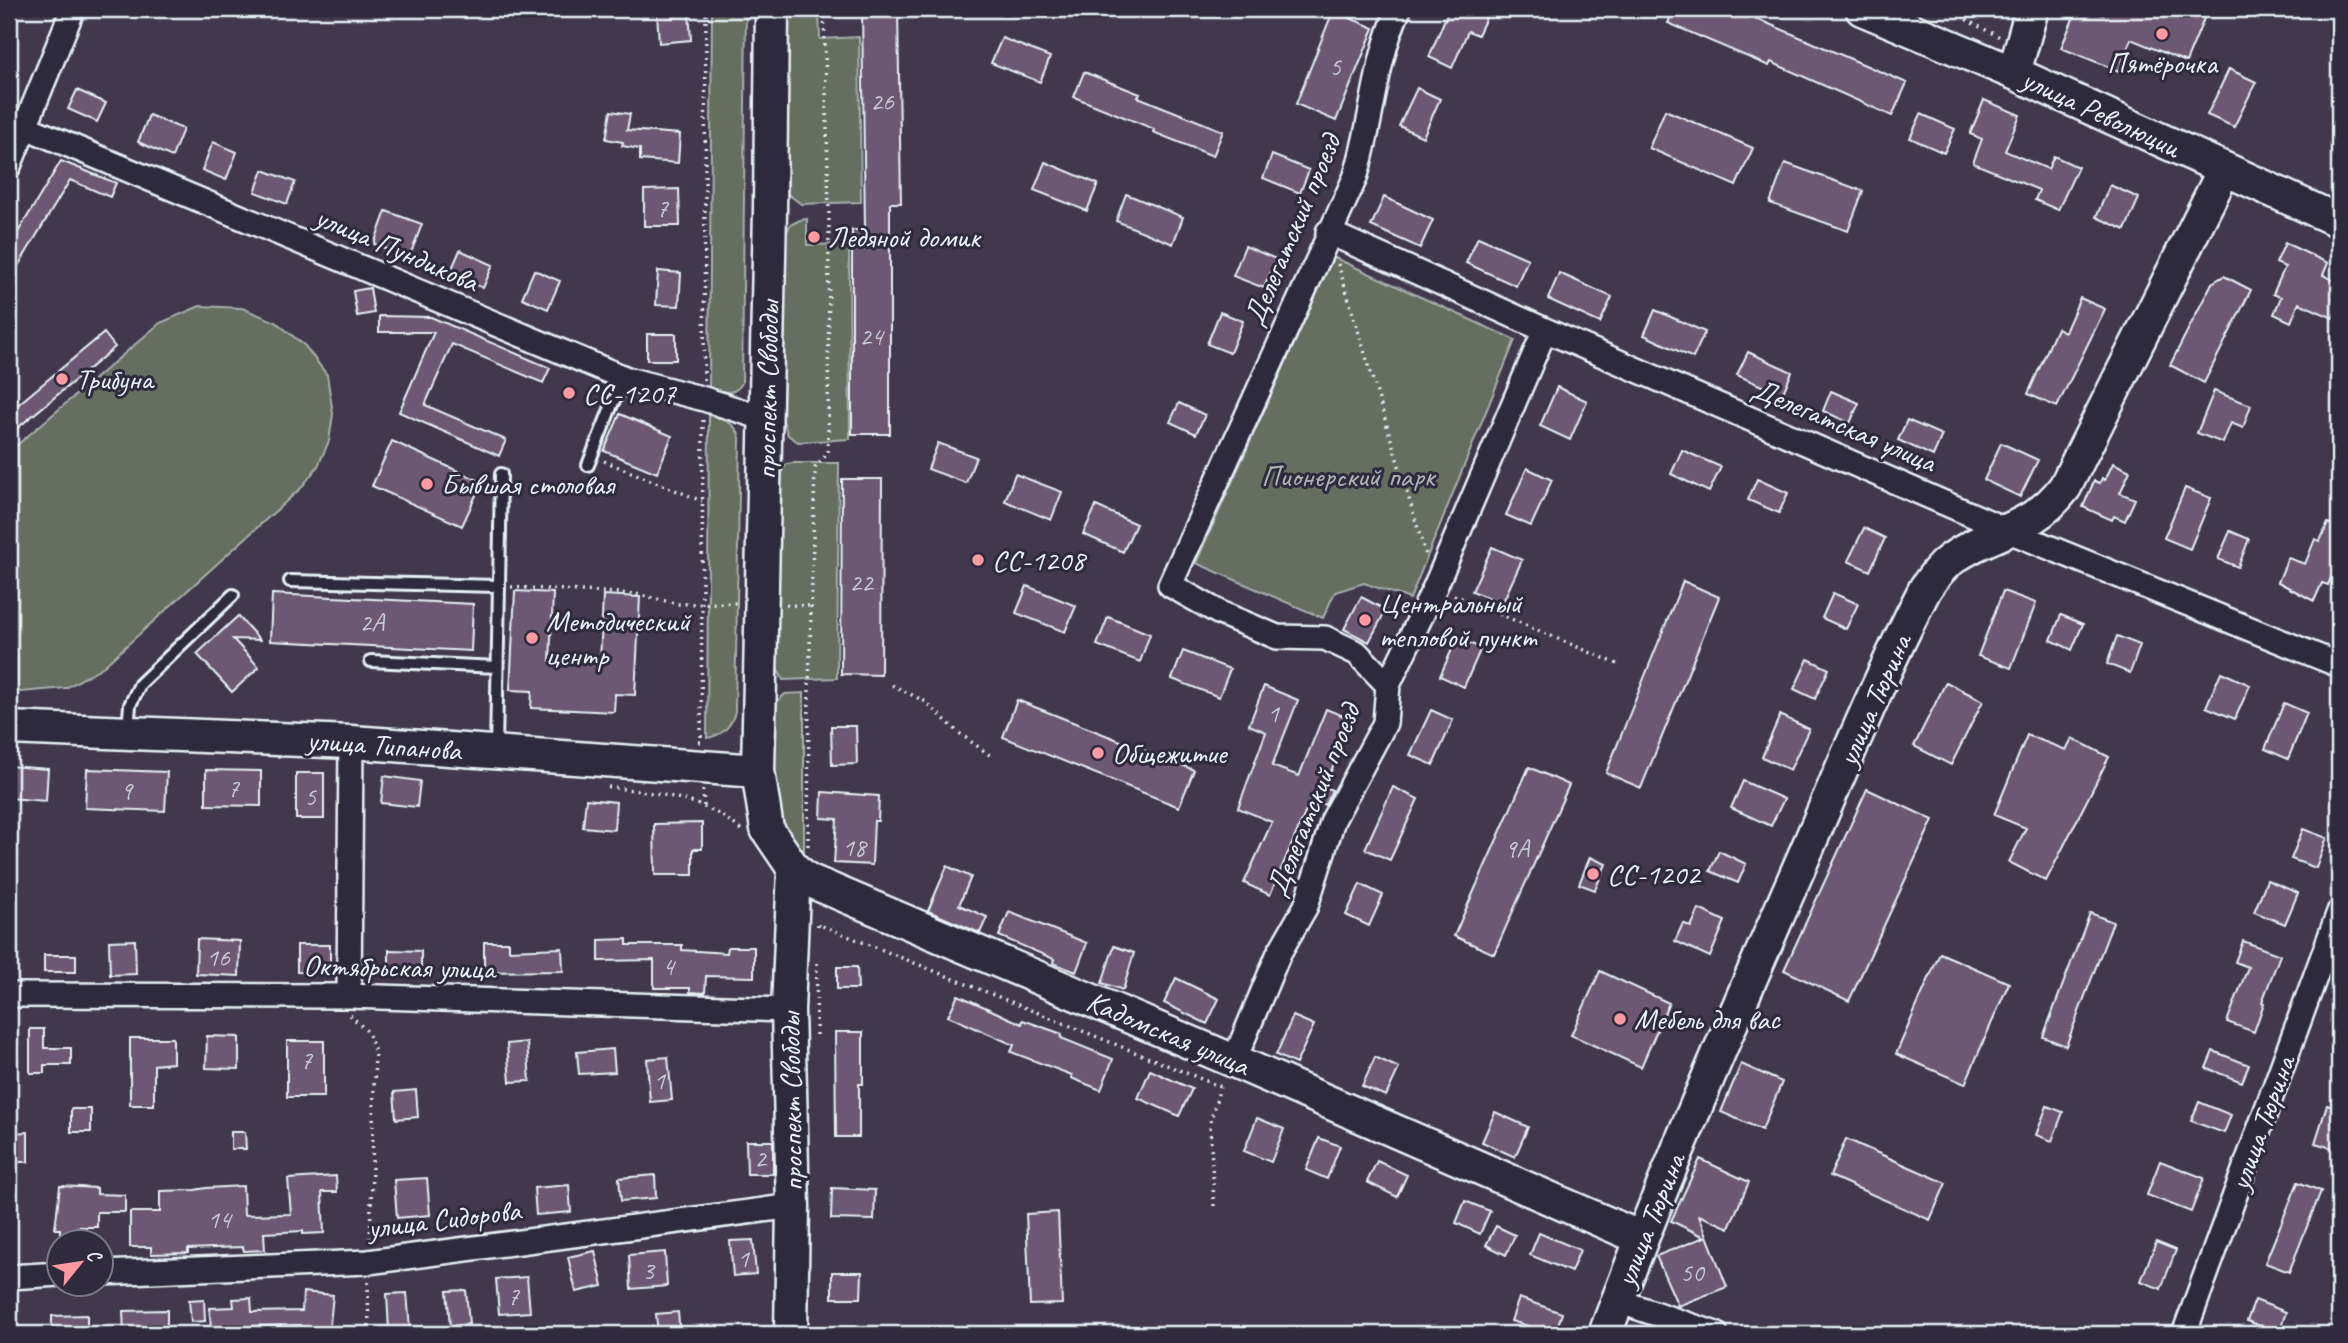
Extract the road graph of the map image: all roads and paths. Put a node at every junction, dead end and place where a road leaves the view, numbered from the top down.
1 (73, 9) edge
2 (706, 9) edge
3 (772, 9) edge
4 (824, 9) edge
5 (1399, 9) edge
6 (1862, 9) edge
7 (2032, 9) edge
8 (2014, 73) junction
9 (17, 123) edge
10 (9, 166) edge
11 (2224, 170) junction
12 (2339, 221) edge
13 (1328, 232) junction
14 (1545, 330) junction
15 (627, 379) junction
16 (704, 399) junction
17 (766, 419) junction
18 (589, 461) joint
19 (501, 474) dead end
20 (702, 501) junction
21 (2009, 531) junction
22 (290, 581) dead end
23 (498, 586) junction
24 (1435, 587) junction
25 (233, 595) dead end
26 (701, 602) junction
27 (371, 662) dead end
28 (1620, 664) dead end
29 (2339, 665) edge
30 (497, 667) junction
31 (892, 685) dead end
32 (1388, 685) junction
33 (9, 728) edge
34 (128, 733) junction
35 (351, 741) junction
36 (688, 741) dead end
37 (496, 752) junction
38 (991, 756) dead end
39 (758, 771) junction
40 (606, 787) dead end
41 (748, 837) dead end
42 (801, 875) junction
43 (2339, 912) edge
44 (818, 924) junction
45 (818, 937) dead end
46 (818, 950) dead end
47 (9, 995) edge
48 (349, 996) junction
49 (788, 1010) junction
50 (816, 1041) dead end
51 (1227, 1074) junction
52 (793, 1206) junction
53 (1213, 1206) dead end
54 (1641, 1238) junction
55 (368, 1262) junction
56 (116, 1272) edge
57 (46, 1276) edge
58 (9, 1277) edge
59 (1618, 1301) junction
60 (369, 1334) edge
61 (790, 1334) edge
62 (1605, 1334) edge
63 (1716, 1334) edge
64 (2184, 1334) edge

1 - 9 street
2 - 16 path
3 - 17 street, проспект Свободы
4 - 42 path
5 - 13 street, Делегатский проезд
6 - 8 street, улица Революции
7 - 8 street
8 - 11 street, улица Революции
9 - 10 street
9 - 15 street, улица Пундикова
11 - 12 street, улица Революции
11 - 21 street, улица Тюрина
13 - 14 street, Делегатская улица
13 - 24 path
13 - 32 street, Делегатский проезд
14 - 21 street, Делегатская улица
14 - 24 street, Делегатский проезд
15 - 16 street, улица Пундикова
15 - 18 lane
16 - 17 street, улица Пундикова
16 - 20 path
17 - 39 street, проспект Свободы
18 - 20 path
19 - 23 lane
20 - 26 path
21 - 29 street, Делегатская улица
21 - 54 street, улица Тюрина
22 - 23 lane
23 - 26 path
23 - 30 lane
24 - 28 path
24 - 32 street, Делегатский проезд
25 - 34 lane
26 - 36 path
27 - 30 lane
30 - 37 lane
31 - 38 path
32 - 51 street, Делегатский проезд
33 - 34 street, улица Типанова
34 - 35 street, улица Типанова
35 - 37 street, улица Типанова
35 - 48 street
37 - 39 street, улица Типанова
39 - 42 street
40 - 41 path
42 - 44 path
42 - 49 street, проспект Свободы
42 - 51 street, Кадомская улица
43 - 64 street, улица Тюрина
44 - 45 path
44 - 51 path
46 - 50 path
47 - 48 street, Октябрьская улица
48 - 49 street, Октябрьская улица
48 - 55 path
49 - 52 street, проспект Свободы
51 - 53 path
51 - 54 street, Кадомская улица
52 - 55 street, улица Сидорова
52 - 61 street, проспект Свободы
54 - 59 street, улица Тюрина
55 - 56 street, улица Сидорова
55 - 60 path
57 - 58 street
59 - 62 street, улица Тюрина
59 - 63 street, улица Тюрина

